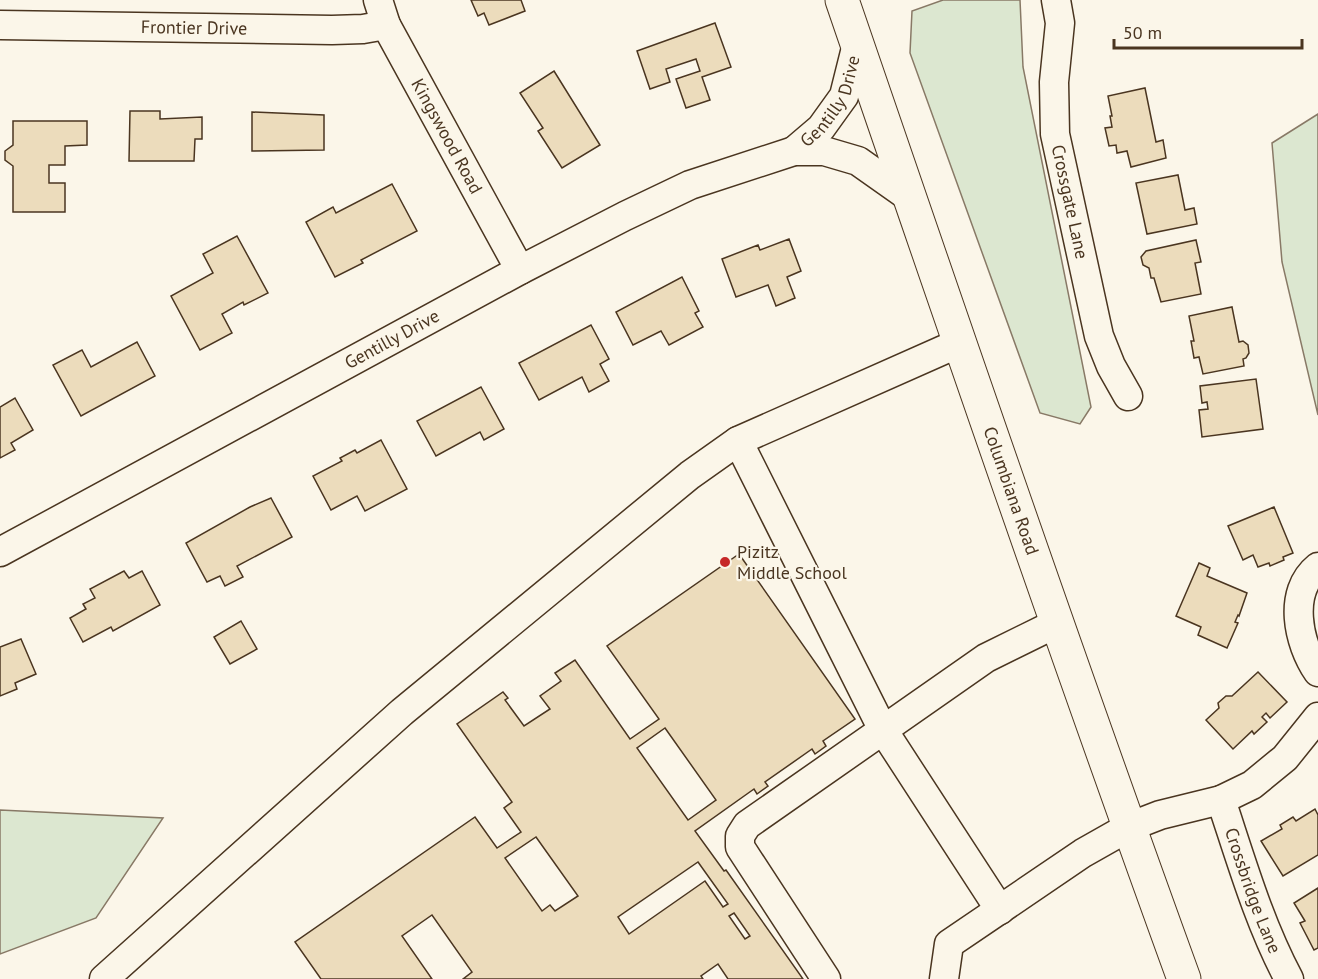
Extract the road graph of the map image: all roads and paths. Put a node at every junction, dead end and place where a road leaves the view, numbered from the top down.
1 (842, 0) edge
2 (1056, 0) edge
3 (382, 13) edge
4 (0, 25) edge
5 (857, 44) junction
6 (794, 151) junction
7 (909, 197) junction
8 (520, 270) junction
9 (959, 343) junction
10 (1128, 396) dead end
11 (738, 441) junction
12 (0, 552) edge
13 (1318, 567) edge
14 (1058, 623) junction
15 (1318, 672) edge
16 (1318, 717) edge
17 (883, 730) junction
18 (1221, 800) junction
19 (1129, 827) junction
20 (1000, 910) junction
21 (104, 979) edge
22 (826, 979) edge
23 (944, 979) edge
24 (1184, 979) edge
25 (1289, 979) edge

1 - 5 main road, Columbiana Road
2 - 10 street, Crossgate Lane
3 - 4 street, Frontier Drive
3 - 8 street, Kingswood Road
5 - 6 street, Gentilly Drive
5 - 7 main road, Columbiana Road
6 - 7 street, Gentilly Drive
6 - 8 street, Gentilly Drive
7 - 9 main road, Columbiana Road
8 - 12 street, Gentilly Drive
9 - 11 street
9 - 14 main road, Columbiana Road
11 - 17 street
11 - 21 street
13 - 15 street
14 - 17 street
14 - 19 main road, Columbiana Road
16 - 18 street
17 - 20 street
17 - 22 street
18 - 19 street
18 - 25 street, Crossbridge Lane
19 - 20 street
19 - 24 main road, Columbiana Road
20 - 23 street

